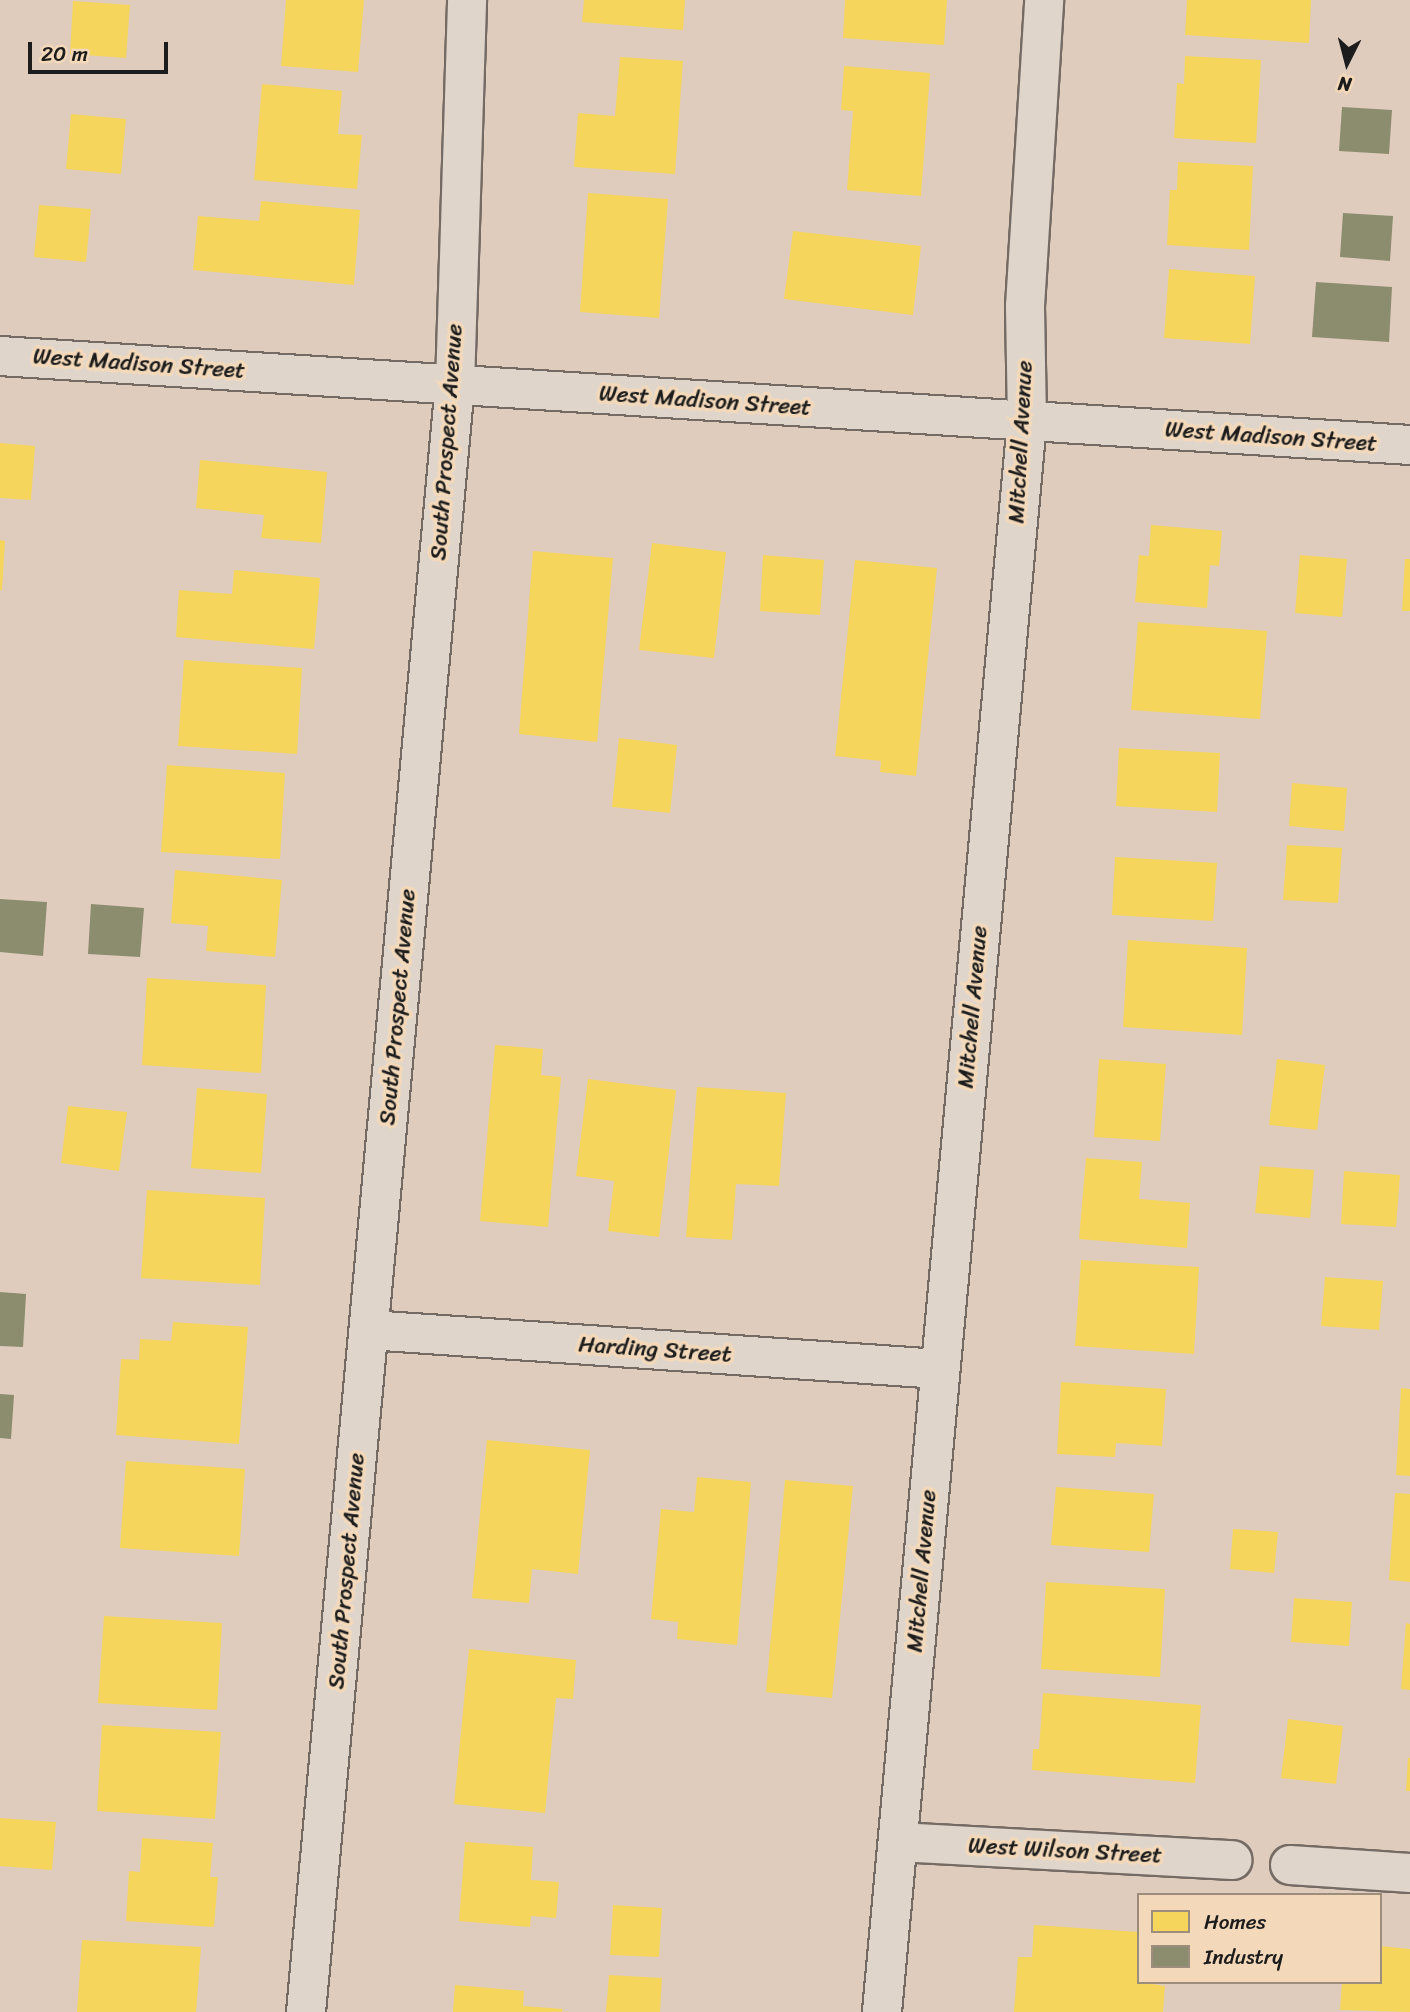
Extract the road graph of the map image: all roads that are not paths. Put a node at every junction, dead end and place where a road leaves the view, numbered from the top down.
1 (467, 0) edge
2 (1044, 0) edge
3 (0, 356) edge
4 (455, 385) junction
5 (1027, 421) junction
6 (1410, 445) edge
7 (369, 1331) junction
8 (940, 1369) junction
9 (898, 1842) junction
10 (1233, 1860) dead end
11 (1290, 1865) dead end
12 (1410, 1873) edge
13 (306, 2012) edge
14 (882, 2012) edge

1 - 4 street, South Prospect Avenue
2 - 5 street, Mitchell Avenue
3 - 4 street, West Madison Street
4 - 5 street, West Madison Street
4 - 7 street, South Prospect Avenue
5 - 6 street, West Madison Street
5 - 8 street, Mitchell Avenue
7 - 8 street, Harding Street
7 - 13 street, South Prospect Avenue
8 - 9 street, Mitchell Avenue
9 - 10 street, West Wilson Street
9 - 14 street, Mitchell Avenue
11 - 12 street

